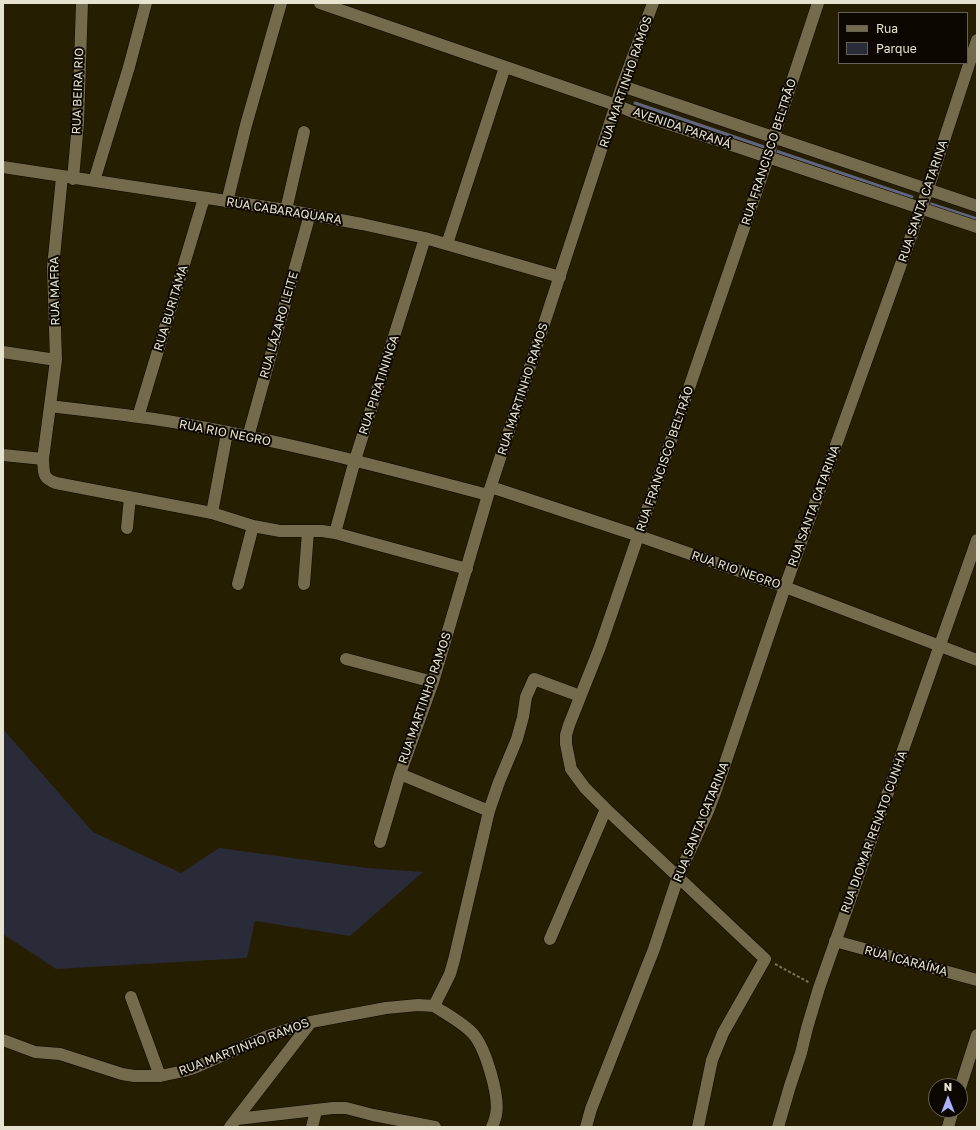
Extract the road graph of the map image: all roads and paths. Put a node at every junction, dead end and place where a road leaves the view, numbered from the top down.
1 (82, 3) edge
2 (146, 3) edge
3 (281, 3) edge
4 (320, 3) edge
5 (654, 3) edge
6 (818, 3) edge
7 (977, 40) edge
8 (505, 67) junction
9 (622, 86) junction
10 (616, 105) junction
11 (304, 132) dead end
12 (773, 138) junction
13 (769, 154) junction
14 (3, 167) edge
15 (68, 178) junction
16 (94, 182) junction
17 (928, 189) junction
18 (204, 198) junction
19 (227, 202) junction
20 (977, 206) edge
21 (921, 209) junction
22 (286, 210) junction
23 (310, 214) junction
24 (977, 228) edge
25 (425, 238) junction
26 (447, 244) junction
27 (560, 277) junction
28 (3, 352) edge
29 (56, 360) junction
30 (50, 406) junction
31 (138, 417) junction
32 (227, 433) junction
33 (248, 437) junction
34 (3, 455) edge
35 (43, 459) junction
36 (355, 460) junction
37 (490, 491) junction
38 (130, 497) junction
39 (212, 513) junction
40 (253, 526) junction
41 (127, 528) dead end
42 (308, 532) junction
43 (335, 533) junction
44 (639, 536) junction
45 (977, 540) edge
46 (467, 569) junction
47 (238, 584) dead end
48 (304, 584) dead end
49 (785, 587) junction
50 (940, 646) junction
51 (346, 659) dead end
52 (977, 660) edge
53 (433, 682) junction
54 (580, 696) junction
55 (400, 774) junction
56 (606, 809) junction
57 (489, 811) junction
58 (380, 842) dead end
59 (678, 877) junction
60 (550, 939) dead end
61 (835, 941) junction
62 (765, 959) junction
63 (977, 980) edge
64 (819, 988) junction
65 (131, 997) dead end
66 (434, 1006) junction
67 (311, 1022) junction
68 (977, 1036) edge
69 (3, 1040) edge
70 (160, 1076) junction
71 (963, 1078) edge
72 (316, 1111) junction
73 (233, 1123) edge
74 (312, 1127) edge
75 (432, 1127) edge
76 (492, 1127) edge
77 (586, 1127) edge
78 (698, 1127) edge
79 (778, 1127) edge

1 - 15 street, RUA BEIRA RIO
2 - 16 street
3 - 19 street
4 - 8 street, AVENIDA PARANÁ
5 - 9 street, RUA MARTINHO RAMOS
6 - 12 street, RUA FRANCISCO BELTRÃO
7 - 17 street, RUA SANTA CATARINA
8 - 10 street, AVENIDA PARANÁ
8 - 26 street
9 - 10 street, RUA MARTINHO RAMOS
9 - 12 street, AVENIDA PARANÁ
10 - 13 street, AVENIDA PARANÁ
10 - 27 street, RUA MARTINHO RAMOS
11 - 22 street
12 - 13 street, RUA FRANCISCO BELTRÃO
12 - 17 street, AVENIDA PARANÁ
13 - 21 street, AVENIDA PARANÁ
13 - 44 street, RUA FRANCISCO BELTRÃO
14 - 15 street, RUA CABARAQUARA
15 - 16 street, RUA CABARAQUARA
15 - 29 street, RUA MAFRA
16 - 18 street, RUA CABARAQUARA
17 - 20 street, AVENIDA PARANÁ
17 - 21 street, RUA SANTA CATARINA
18 - 19 street, RUA CABARAQUARA
18 - 31 street, RUA BURITAMA
19 - 22 street, RUA CABARAQUARA
21 - 24 street, AVENIDA PARANÁ
21 - 49 street, RUA SANTA CATARINA
22 - 23 street, RUA CABARAQUARA
23 - 25 street, RUA CABARAQUARA
23 - 33 street, RUA LÁZARO LEITE
25 - 26 street, RUA CABARAQUARA
25 - 36 street, RUA PIRATININGA
26 - 27 street, RUA CABARAQUARA
27 - 37 street, RUA MARTINHO RAMOS
28 - 29 street
29 - 30 street, RUA MAFRA
30 - 31 street, RUA RIO NEGRO
30 - 35 street
31 - 32 street, RUA RIO NEGRO
32 - 33 street, RUA RIO NEGRO
32 - 39 street
33 - 36 street, RUA RIO NEGRO
34 - 35 street
35 - 38 street
36 - 37 street, RUA RIO NEGRO
36 - 43 street, RUA PIRATININGA
37 - 44 street, RUA RIO NEGRO
37 - 46 street, RUA MARTINHO RAMOS
38 - 39 street
38 - 41 street
39 - 40 street
40 - 42 street
40 - 47 street
42 - 43 street
42 - 48 street
43 - 46 street
44 - 49 street, RUA RIO NEGRO
44 - 54 street, RUA FRANCISCO BELTRÃO
45 - 50 street, RUA DIOMAR RENATO CUNHA
46 - 53 street, RUA MARTINHO RAMOS
49 - 50 street, RUA RIO NEGRO
49 - 59 street, RUA SANTA CATARINA
50 - 52 street, RUA RIO NEGRO
50 - 61 street, RUA DIOMAR RENATO CUNHA
51 - 53 street
53 - 55 street, RUA MARTINHO RAMOS
54 - 56 street, RUA FRANCISCO BELTRÃO
54 - 57 street
55 - 57 street, RUA MARTINHO RAMOS
55 - 58 street
56 - 59 street, RUA FRANCISCO BELTRÃO
56 - 60 street
57 - 66 street
59 - 62 street, RUA FRANCISCO BELTRÃO
59 - 77 street, RUA SANTA CATARINA
61 - 63 street, RUA ICARAÍMA
61 - 64 street, RUA DIOMAR RENATO CUNHA
62 - 64 path
62 - 78 street
64 - 79 street, RUA DIOMAR RENATO CUNHA
65 - 70 street
66 - 67 street, RUA MARTINHO RAMOS
66 - 76 street
67 - 70 street, RUA MARTINHO RAMOS
67 - 73 street
68 - 71 street
69 - 70 street, RUA MARTINHO RAMOS
72 - 73 street
72 - 74 street
72 - 75 street

